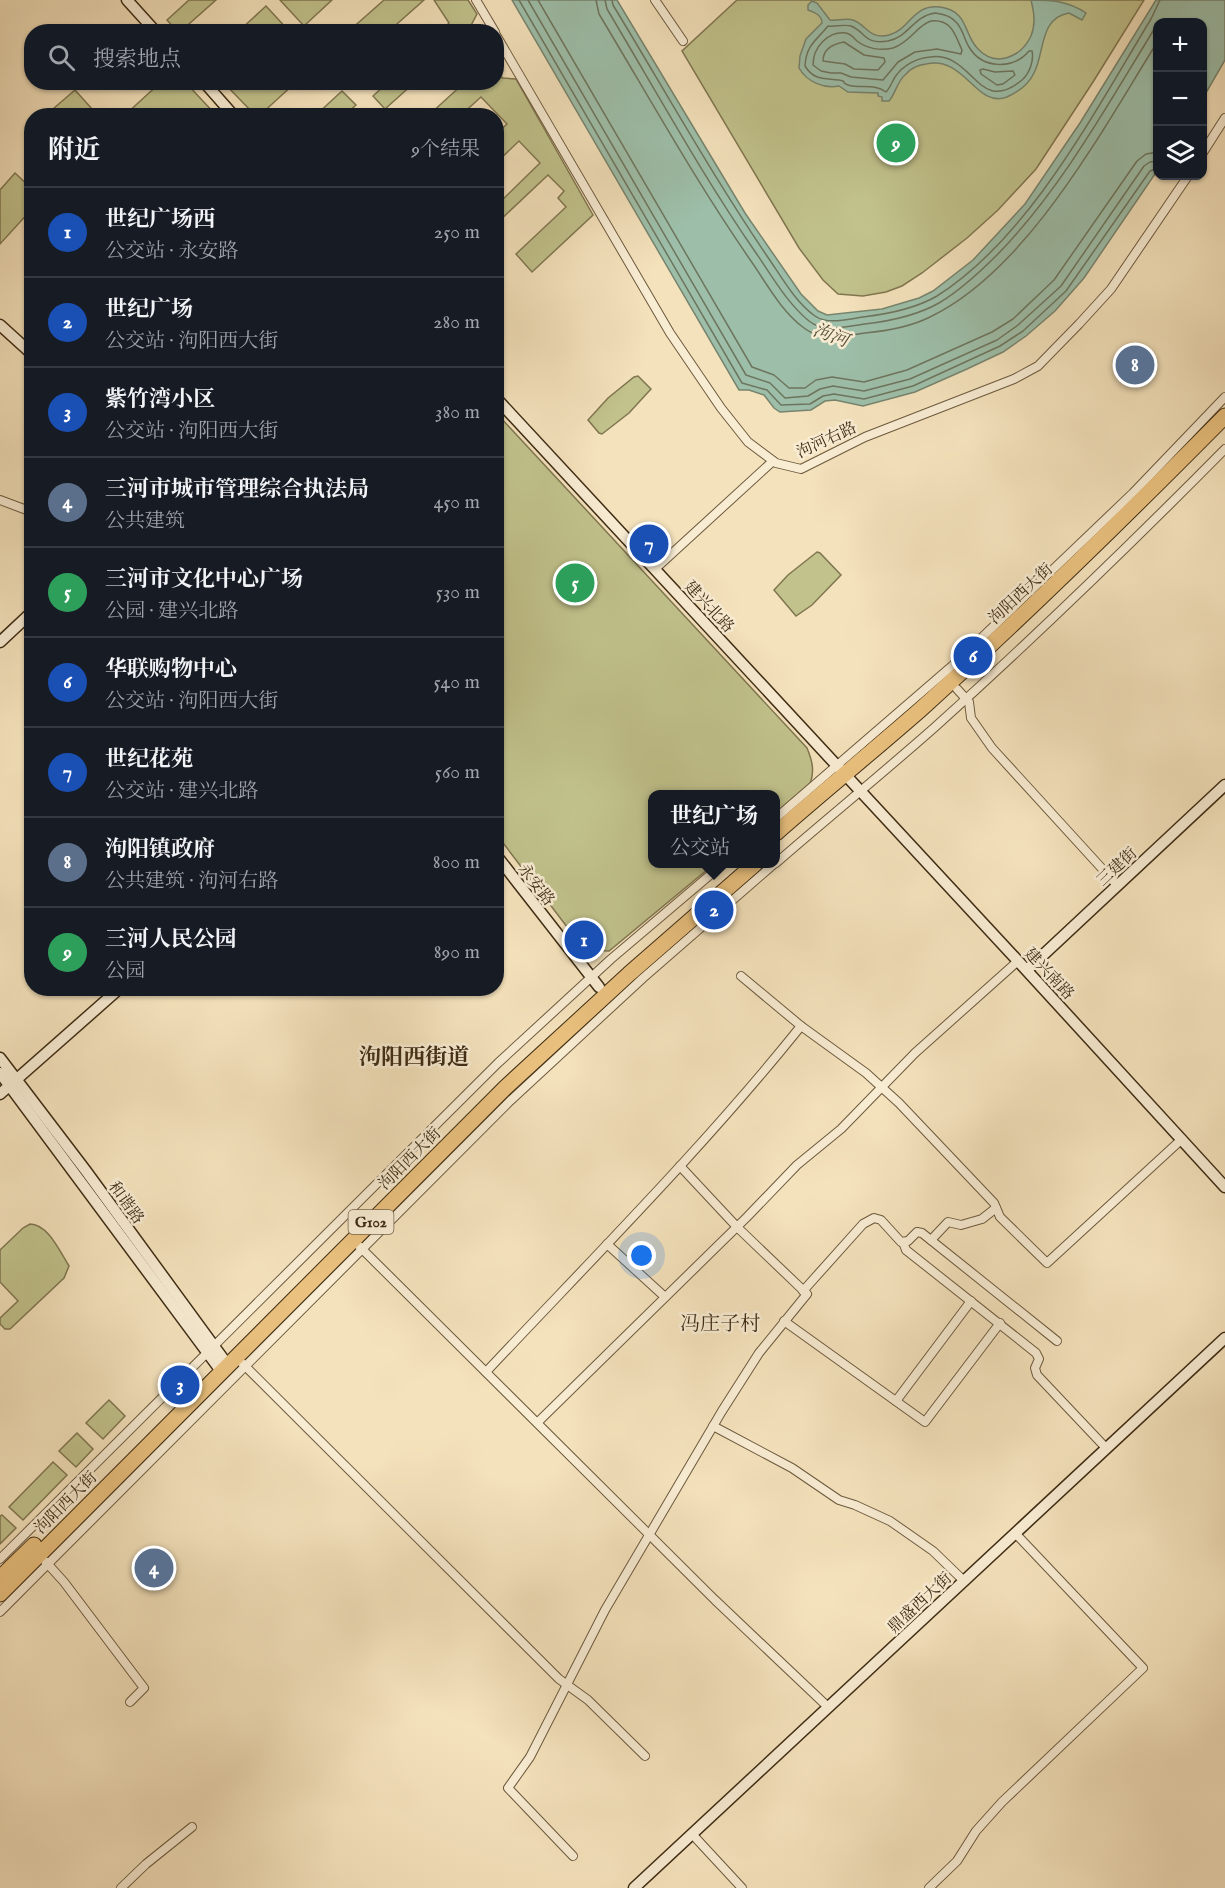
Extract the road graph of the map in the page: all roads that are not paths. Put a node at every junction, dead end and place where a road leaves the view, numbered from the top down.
1 (127, 0) edge
2 (476, 0) edge
3 (656, 0) edge
4 (149, 24) edge
5 (491, 24) edge
6 (683, 41) dead end
7 (504, 47) edge
8 (211, 90) edge
9 (227, 108) edge
10 (1225, 118) edge
11 (1207, 147) edge
12 (1185, 180) edge
13 (0, 325) edge
14 (24, 347) edge
15 (1225, 397) edge
16 (504, 407) edge
17 (1225, 416) edge
18 (1225, 431) edge
19 (1225, 449) edge
20 (773, 461) junction
21 (0, 500) edge
22 (24, 509) edge
23 (655, 569) junction
24 (24, 620) edge
25 (0, 642) edge
26 (962, 694) junction
27 (849, 778) junction
28 (1225, 785) edge
29 (780, 816) edge
30 (780, 829) edge
31 (780, 842) edge
32 (780, 857) edge
33 (504, 865) edge
34 (719, 868) edge
35 (734, 868) edge
36 (750, 868) edge
37 (769, 868) edge
38 (1117, 885) junction
39 (1018, 961) junction
40 (1027, 970) junction
41 (741, 976) dead end
42 (595, 982) junction
43 (111, 996) edge
44 (801, 1026) junction
45 (0, 1058) edge
46 (0, 1073) edge
47 (13, 1082) junction
48 (882, 1087) junction
49 (0, 1094) edge
50 (1182, 1139) junction
51 (680, 1166) junction
52 (1225, 1187) edge
53 (996, 1208) junction
54 (737, 1227) junction
55 (932, 1240) junction
56 (903, 1242) junction
57 (357, 1244) junction
58 (607, 1244) junction
59 (803, 1291) junction
60 (665, 1297) junction
61 (971, 1301) junction
62 (784, 1321) junction
63 (1000, 1323) junction
64 (1225, 1338) edge
65 (1057, 1341) dead end
66 (223, 1359) junction
67 (486, 1372) junction
68 (896, 1401) junction
69 (538, 1422) junction
70 (713, 1426) junction
71 (1106, 1448) junction
72 (1015, 1533) junction
73 (650, 1534) junction
74 (0, 1559) edge
75 (43, 1559) junction
76 (0, 1578) edge
77 (963, 1580) junction
78 (0, 1594) edge
79 (0, 1612) edge
80 (568, 1685) junction
81 (130, 1702) dead end
82 (828, 1707) junction
83 (645, 1756) dead end
84 (192, 1827) dead end
85 (692, 1834) junction
86 (573, 1856) dead end
87 (121, 1888) edge
88 (634, 1888) edge
89 (742, 1888) edge
90 (929, 1888) edge

1 - 4 street
2 - 5 street, 泃河右路
3 - 6 street
7 - 20 street, 泃河右路
8 - 9 street
10 - 11 street
12 - 20 street, 泃河右路
13 - 14 street
15 - 27 street
16 - 23 street, 建兴北路
17 - 27 highway, 泃阳西大街
18 - 26 highway, 泃阳西大街
19 - 26 street
20 - 23 street
21 - 22 street
23 - 27 street, 建兴北路
24 - 25 street
26 - 27 highway, 泃阳西大街
26 - 38 street
27 - 29 street
27 - 30 highway, 泃阳西大街
27 - 31 highway, 泃阳西大街
27 - 32 street
27 - 39 street, 建兴南路
28 - 38 street, 三建街
33 - 42 street, 永安路
34 - 42 street
35 - 42 highway, 泃阳西大街 / G102
36 - 57 highway, 泃阳西大街 / G102
37 - 57 street
38 - 40 street, 三建街
39 - 40 street, 建兴南路
39 - 48 street
40 - 50 street, 建兴南路
41 - 44 street
42 - 66 highway, 泃阳西大街 / G102
43 - 47 street
44 - 48 street
44 - 51 street
45 - 47 street, 和谐路
46 - 47 street, 和谐路
47 - 49 street
47 - 66 street, 和谐路
48 - 53 street
48 - 54 street
50 - 52 street, 建兴南路
50 - 53 street
51 - 54 street
51 - 58 street
53 - 55 street
54 - 59 street
54 - 60 street
55 - 56 street
55 - 65 street
56 - 59 street
56 - 61 street
57 - 66 highway, 泃阳西大街 / G102
57 - 67 street
58 - 60 street
58 - 67 street
59 - 62 street
60 - 69 street
61 - 63 street
61 - 68 street
62 - 68 street
62 - 70 street
63 - 68 street
63 - 71 street
64 - 71 street, 鼎盛西大街
66 - 74 street
66 - 75 highway, 泃阳西大街 / G102
66 - 75 street
66 - 76 highway, 泃阳西大街 / G102
66 - 80 street
67 - 69 street
69 - 73 street
70 - 73 street
70 - 77 street
71 - 72 street, 鼎盛西大街
72 - 77 street, 鼎盛西大街
72 - 90 street
73 - 80 street
73 - 82 street
75 - 78 highway, 泃阳西大街 / G102
75 - 79 street
75 - 81 street
77 - 82 street, 鼎盛西大街
80 - 83 street
80 - 86 street
82 - 85 street, 鼎盛西大街
84 - 87 street
85 - 88 street, 鼎盛西大街
85 - 89 street

